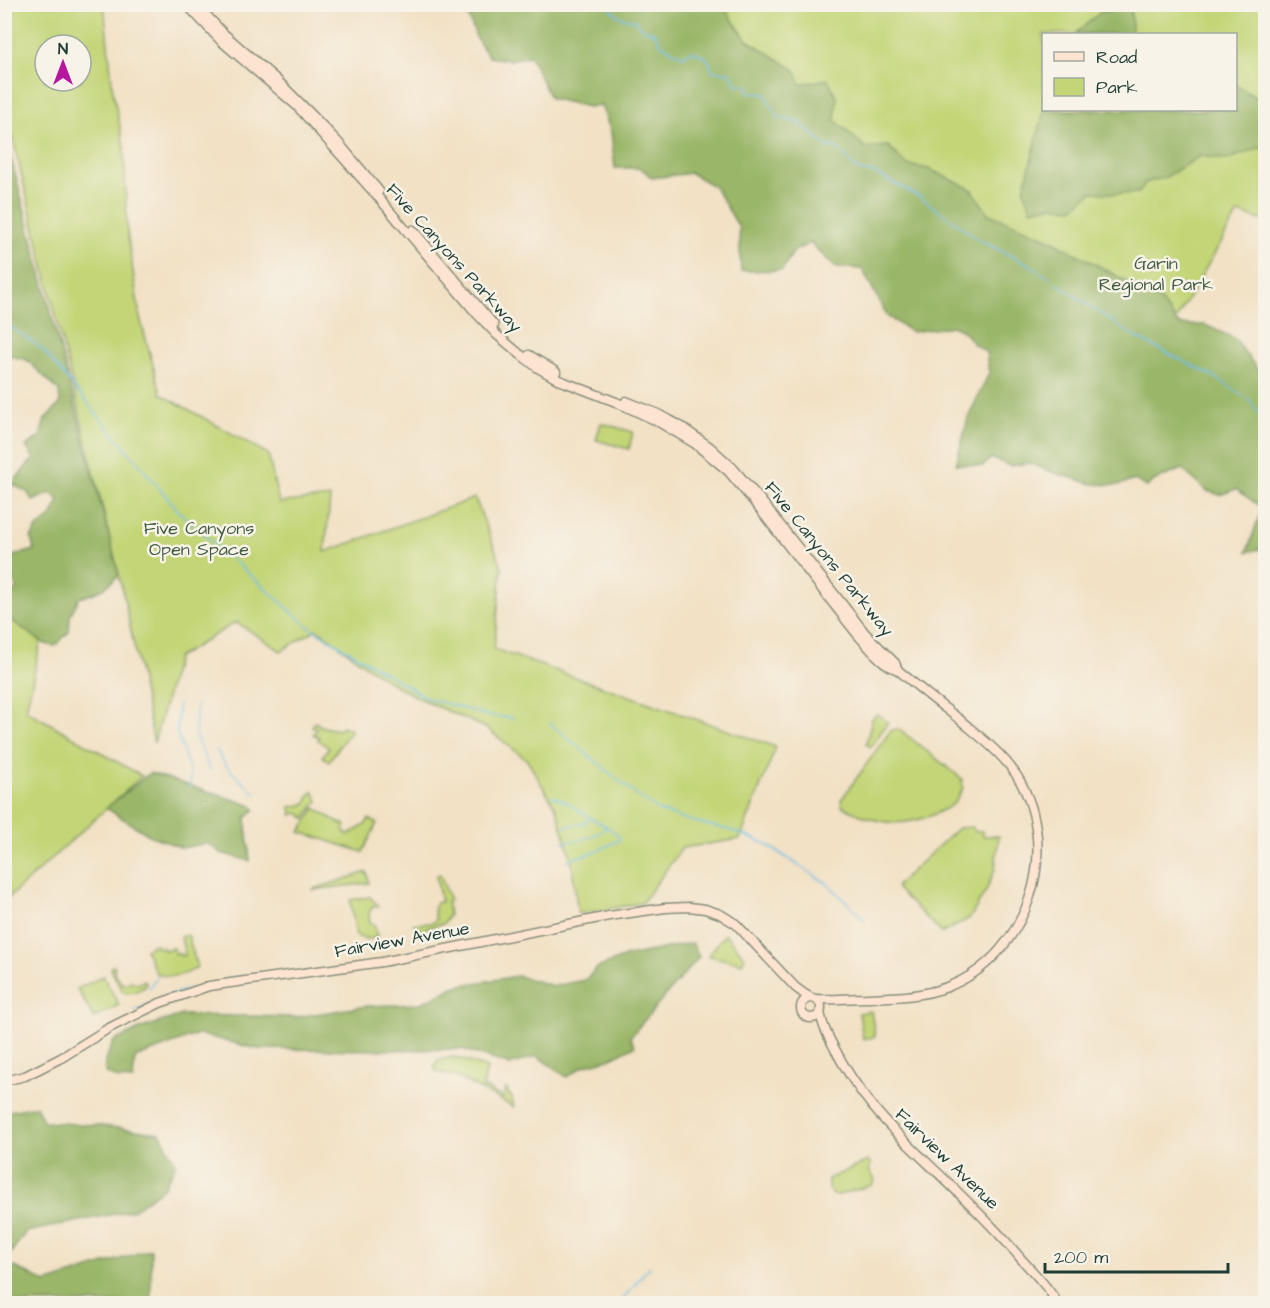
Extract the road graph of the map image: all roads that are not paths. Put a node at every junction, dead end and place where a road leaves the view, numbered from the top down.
1 (186, 4) edge
2 (196, 4) edge
3 (898, 670) junction
4 (795, 987) junction
5 (814, 999) junction
6 (844, 1000) junction
7 (802, 1004) junction
8 (821, 1010) junction
9 (812, 1018) junction
10 (824, 1029) junction
11 (4, 1081) edge
12 (1058, 1304) edge

1 - 3 main road, Five Canyons Parkway
2 - 3 main road, Five Canyons Parkway
3 - 6 main road, Five Canyons Parkway
4 - 5 main road, Fairview Avenue
4 - 7 main road, Fairview Avenue
4 - 11 main road, Fairview Avenue
5 - 6 main road, Five Canyons Parkway
5 - 7 main road
5 - 8 main road, Fairview Avenue
6 - 8 main road, Five Canyons Parkway
7 - 9 main road, Fairview Avenue
8 - 9 main road
8 - 10 main road, Fairview Avenue
9 - 10 main road, Fairview Avenue
10 - 12 main road, Fairview Avenue

